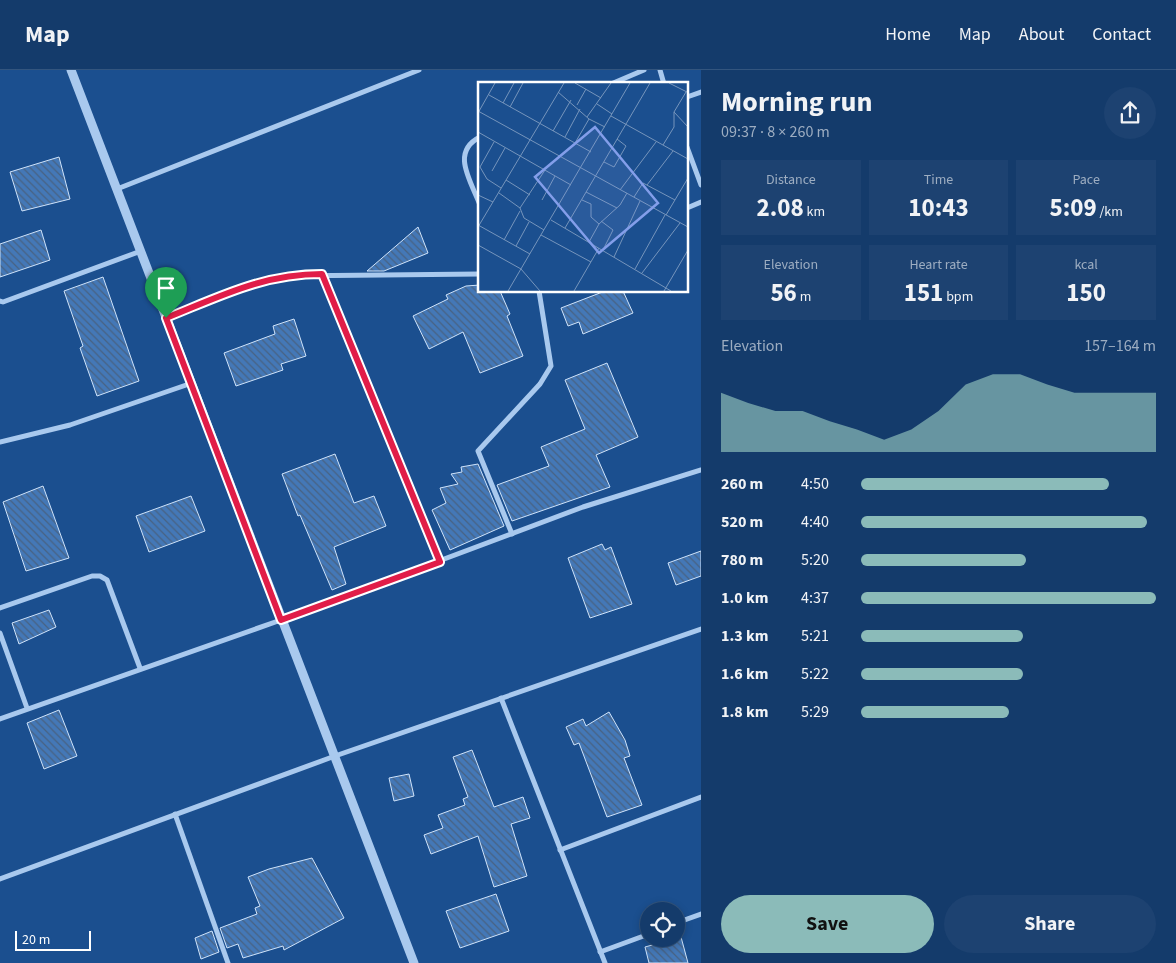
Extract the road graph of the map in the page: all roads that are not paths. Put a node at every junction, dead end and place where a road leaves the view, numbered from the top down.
1 (72, 70) edge
2 (419, 70) edge
3 (644, 70) edge
4 (615, 82) edge
5 (701, 92) edge
6 (688, 97) edge
7 (478, 138) edge
8 (688, 150) edge
9 (701, 185) edge
10 (117, 189) junction
11 (478, 199) edge
12 (701, 202) edge
13 (688, 208) edge
14 (141, 251) junction
15 (322, 274) junction
16 (478, 274) edge
17 (539, 292) edge
18 (0, 301) edge
19 (166, 318) junction
20 (192, 383) junction
21 (0, 442) edge
22 (701, 470) edge
23 (512, 534) junction
24 (440, 562) junction
25 (0, 608) edge
26 (281, 620) junction
27 (701, 629) edge
28 (0, 633) edge
29 (140, 668) junction
30 (501, 698) junction
31 (27, 708) junction
32 (0, 719) edge
33 (335, 756) junction
34 (701, 797) edge
35 (175, 814) junction
36 (560, 850) junction
37 (0, 879) edge
38 (701, 914) edge
39 (685, 920) edge
40 (640, 937) edge
41 (600, 952) junction
42 (228, 963) edge
43 (414, 963) edge
44 (605, 963) edge

1 - 10 street
2 - 10 street
3 - 4 street
5 - 6 street
7 - 11 street
8 - 9 street
10 - 14 street
12 - 13 street
14 - 18 street
14 - 19 street
15 - 16 street
15 - 19 street
15 - 24 street
17 - 23 street
19 - 20 street
20 - 21 street
20 - 26 street
22 - 23 street
23 - 24 street
24 - 26 street
25 - 29 street
26 - 29 street
26 - 33 street
27 - 30 street
28 - 31 street
29 - 31 street
30 - 33 street
30 - 36 street
31 - 32 street
33 - 35 street
33 - 43 street
34 - 36 street
35 - 37 street
35 - 42 street
36 - 41 street
38 - 39 street
40 - 41 street
41 - 44 street

